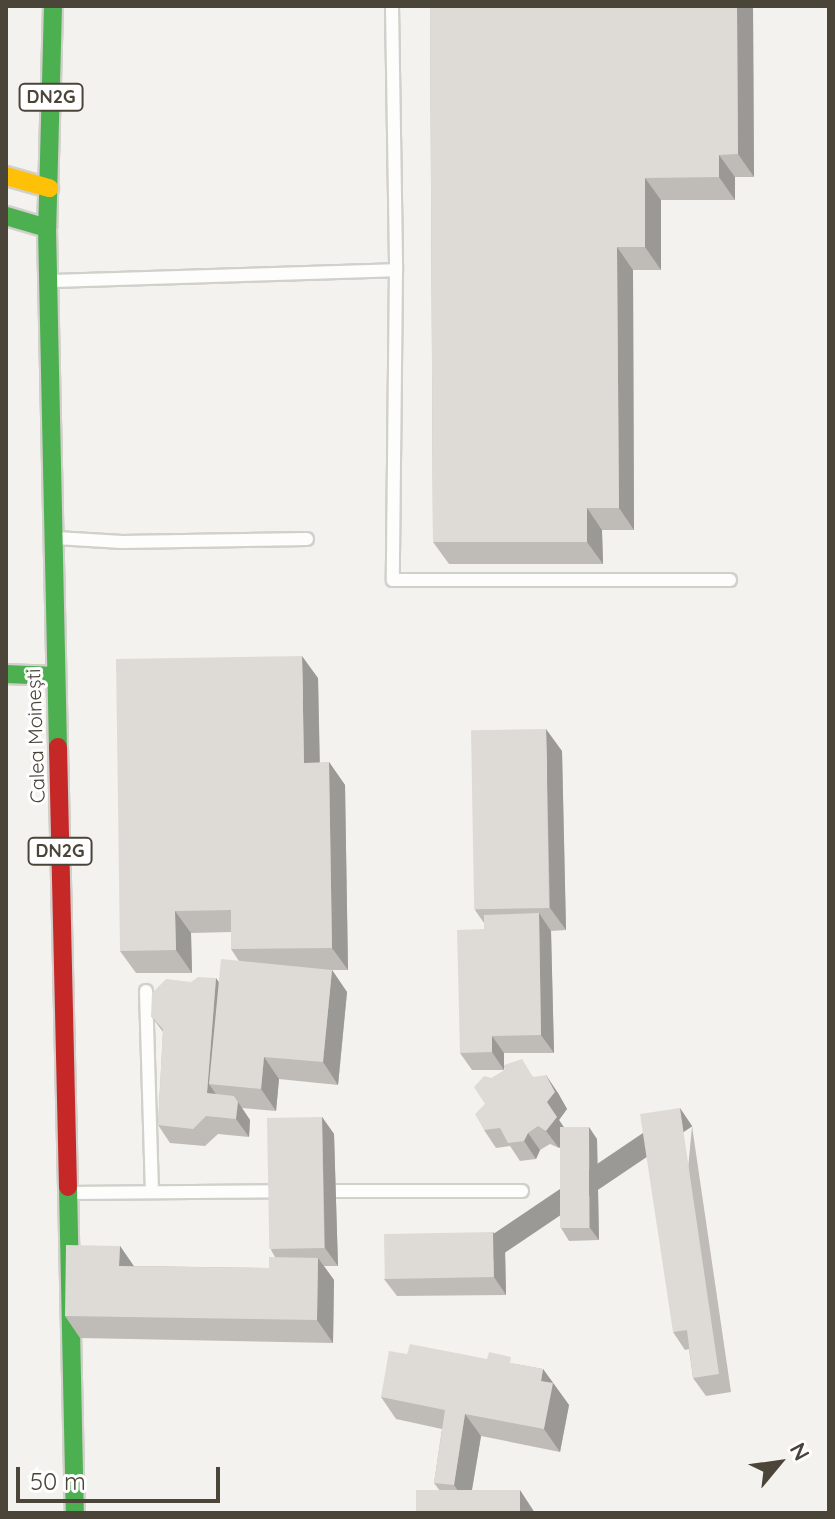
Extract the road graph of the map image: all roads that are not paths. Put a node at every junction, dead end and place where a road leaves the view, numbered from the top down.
1 (53, 6) edge
2 (392, 6) edge
3 (6, 176) edge
4 (49, 188) junction
5 (6, 216) edge
6 (47, 228) junction
7 (396, 270) junction
8 (48, 281) junction
9 (52, 538) junction
10 (307, 539) dead end
11 (730, 580) dead end
12 (6, 674) edge
13 (55, 676) junction
14 (146, 991) dead end
15 (522, 1191) dead end
16 (152, 1192) junction
17 (68, 1193) junction
18 (75, 1513) edge

1 - 4 main road, Calea Moinești / DN2G
2 - 7 lane
3 - 4 main road
4 - 6 main road, Calea Moinești / DN2G
5 - 6 main road
6 - 8 main road, Calea Moinești / DN2G
7 - 8 lane
7 - 11 lane
8 - 9 main road, Calea Moinești / DN2G
9 - 10 lane
9 - 13 main road, Calea Moinești / DN2G
12 - 13 main road
13 - 17 main road, Calea Moinești / DN2G
14 - 16 lane
15 - 16 lane
16 - 17 lane
17 - 18 main road, Calea Moinești / DN2G

